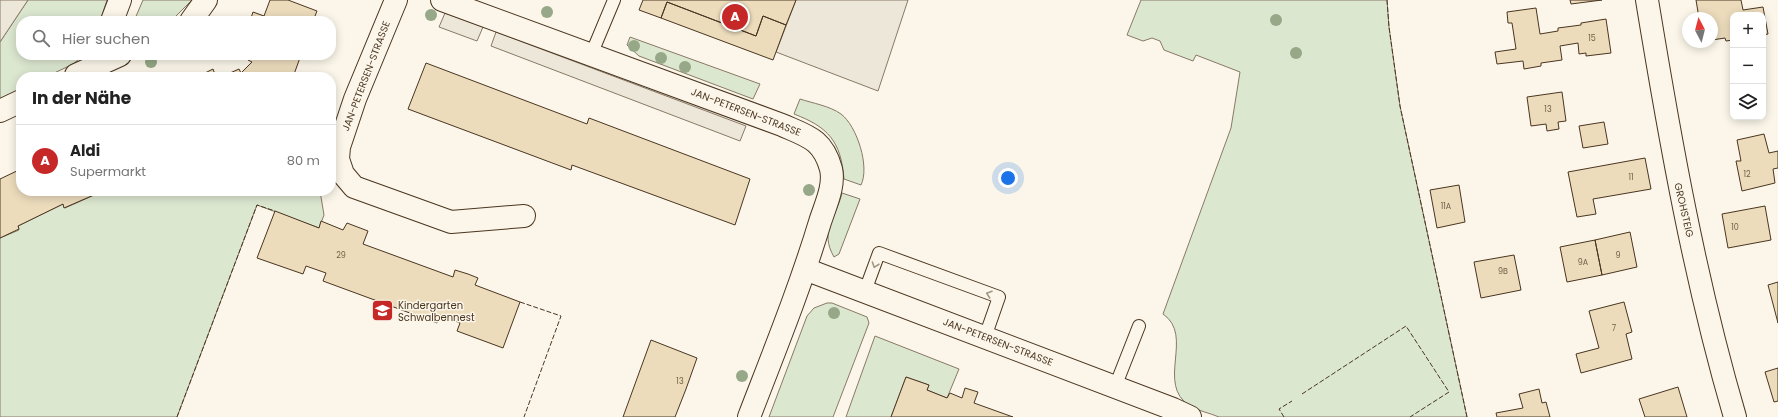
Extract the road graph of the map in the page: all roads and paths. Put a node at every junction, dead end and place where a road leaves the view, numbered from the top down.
1 (120, 0) edge
2 (206, 0) edge
3 (396, 0) edge
4 (442, 0) edge
5 (614, 0) edge
6 (1647, 0) edge
7 (114, 16) edge
8 (195, 16) edge
9 (591, 55) junction
10 (92, 60) edge
11 (109, 60) edge
12 (78, 72) edge
13 (83, 72) edge
14 (16, 103) edge
15 (0, 111) edge
16 (524, 216) dead end
17 (805, 269) junction
18 (865, 291) junction
19 (1139, 326) dead end
20 (985, 337) junction
21 (1115, 386) junction
22 (1181, 413) edge
23 (749, 417) edge
24 (1735, 417) edge

1 - 7 street
2 - 8 street
3 - 16 street, JAN-PETERSEN-STRASSE
4 - 9 street, JAN-PETERSEN-STRASSE
5 - 9 lane
6 - 24 street, GROHSTEIG
9 - 17 street, JAN-PETERSEN-STRASSE
10 - 12 street
11 - 13 street
14 - 15 street
17 - 18 street, JAN-PETERSEN-STRASSE
17 - 23 street, JAN-PETERSEN-STRASSE
18 - 20 street, JAN-PETERSEN-STRASSE
20 -> 18 lane
19 - 21 lane
20 - 21 street, JAN-PETERSEN-STRASSE
21 - 22 street, JAN-PETERSEN-STRASSE

